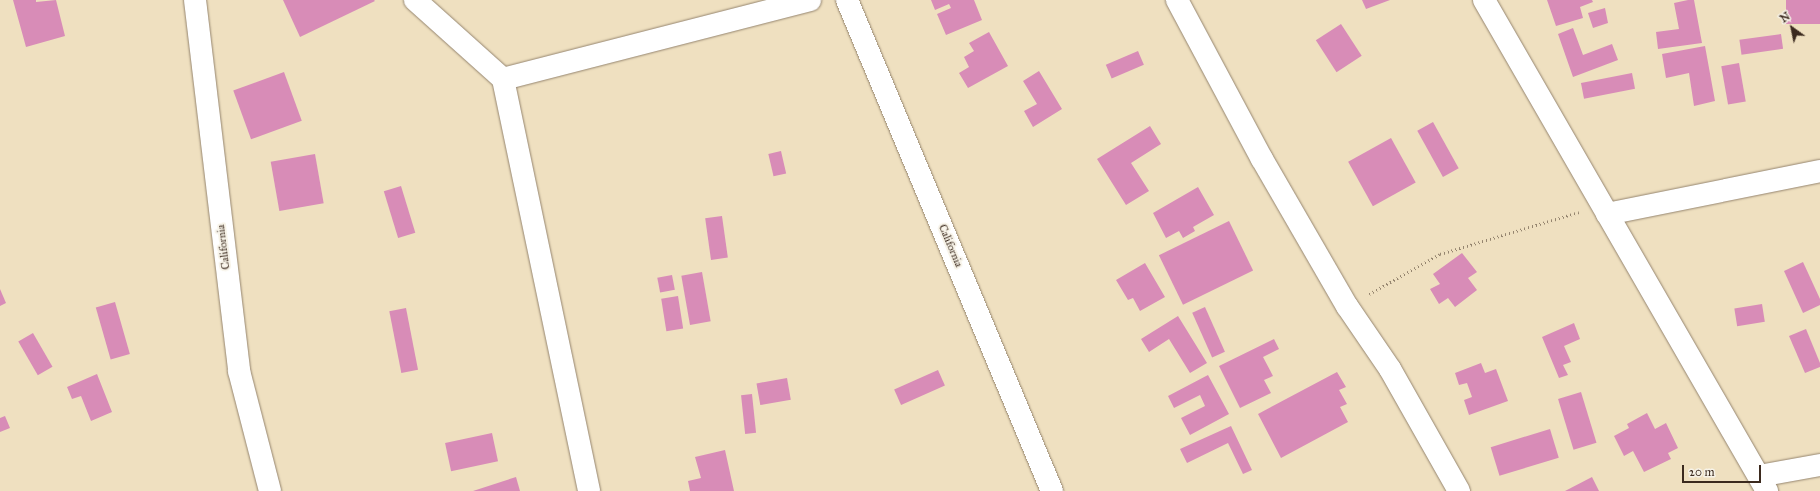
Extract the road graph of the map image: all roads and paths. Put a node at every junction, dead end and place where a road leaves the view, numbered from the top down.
1 (195, 0) edge
2 (415, 0) edge
3 (810, 0) edge
4 (847, 0) edge
5 (1177, 0) edge
6 (1484, 0) edge
7 (503, 79) junction
8 (1820, 171) edge
9 (1605, 209) junction
10 (1347, 306) junction
11 (1820, 464) edge
12 (1763, 483) edge
13 (270, 491) edge
14 (589, 491) edge
15 (1052, 491) edge
16 (1459, 491) edge

1 - 13 street, California
2 - 7 street
3 - 7 street
4 - 15 street, California
5 - 10 street
6 - 9 street
7 - 14 street
8 - 9 street
9 - 10 path
9 - 12 street
10 - 16 street
11 - 12 street

